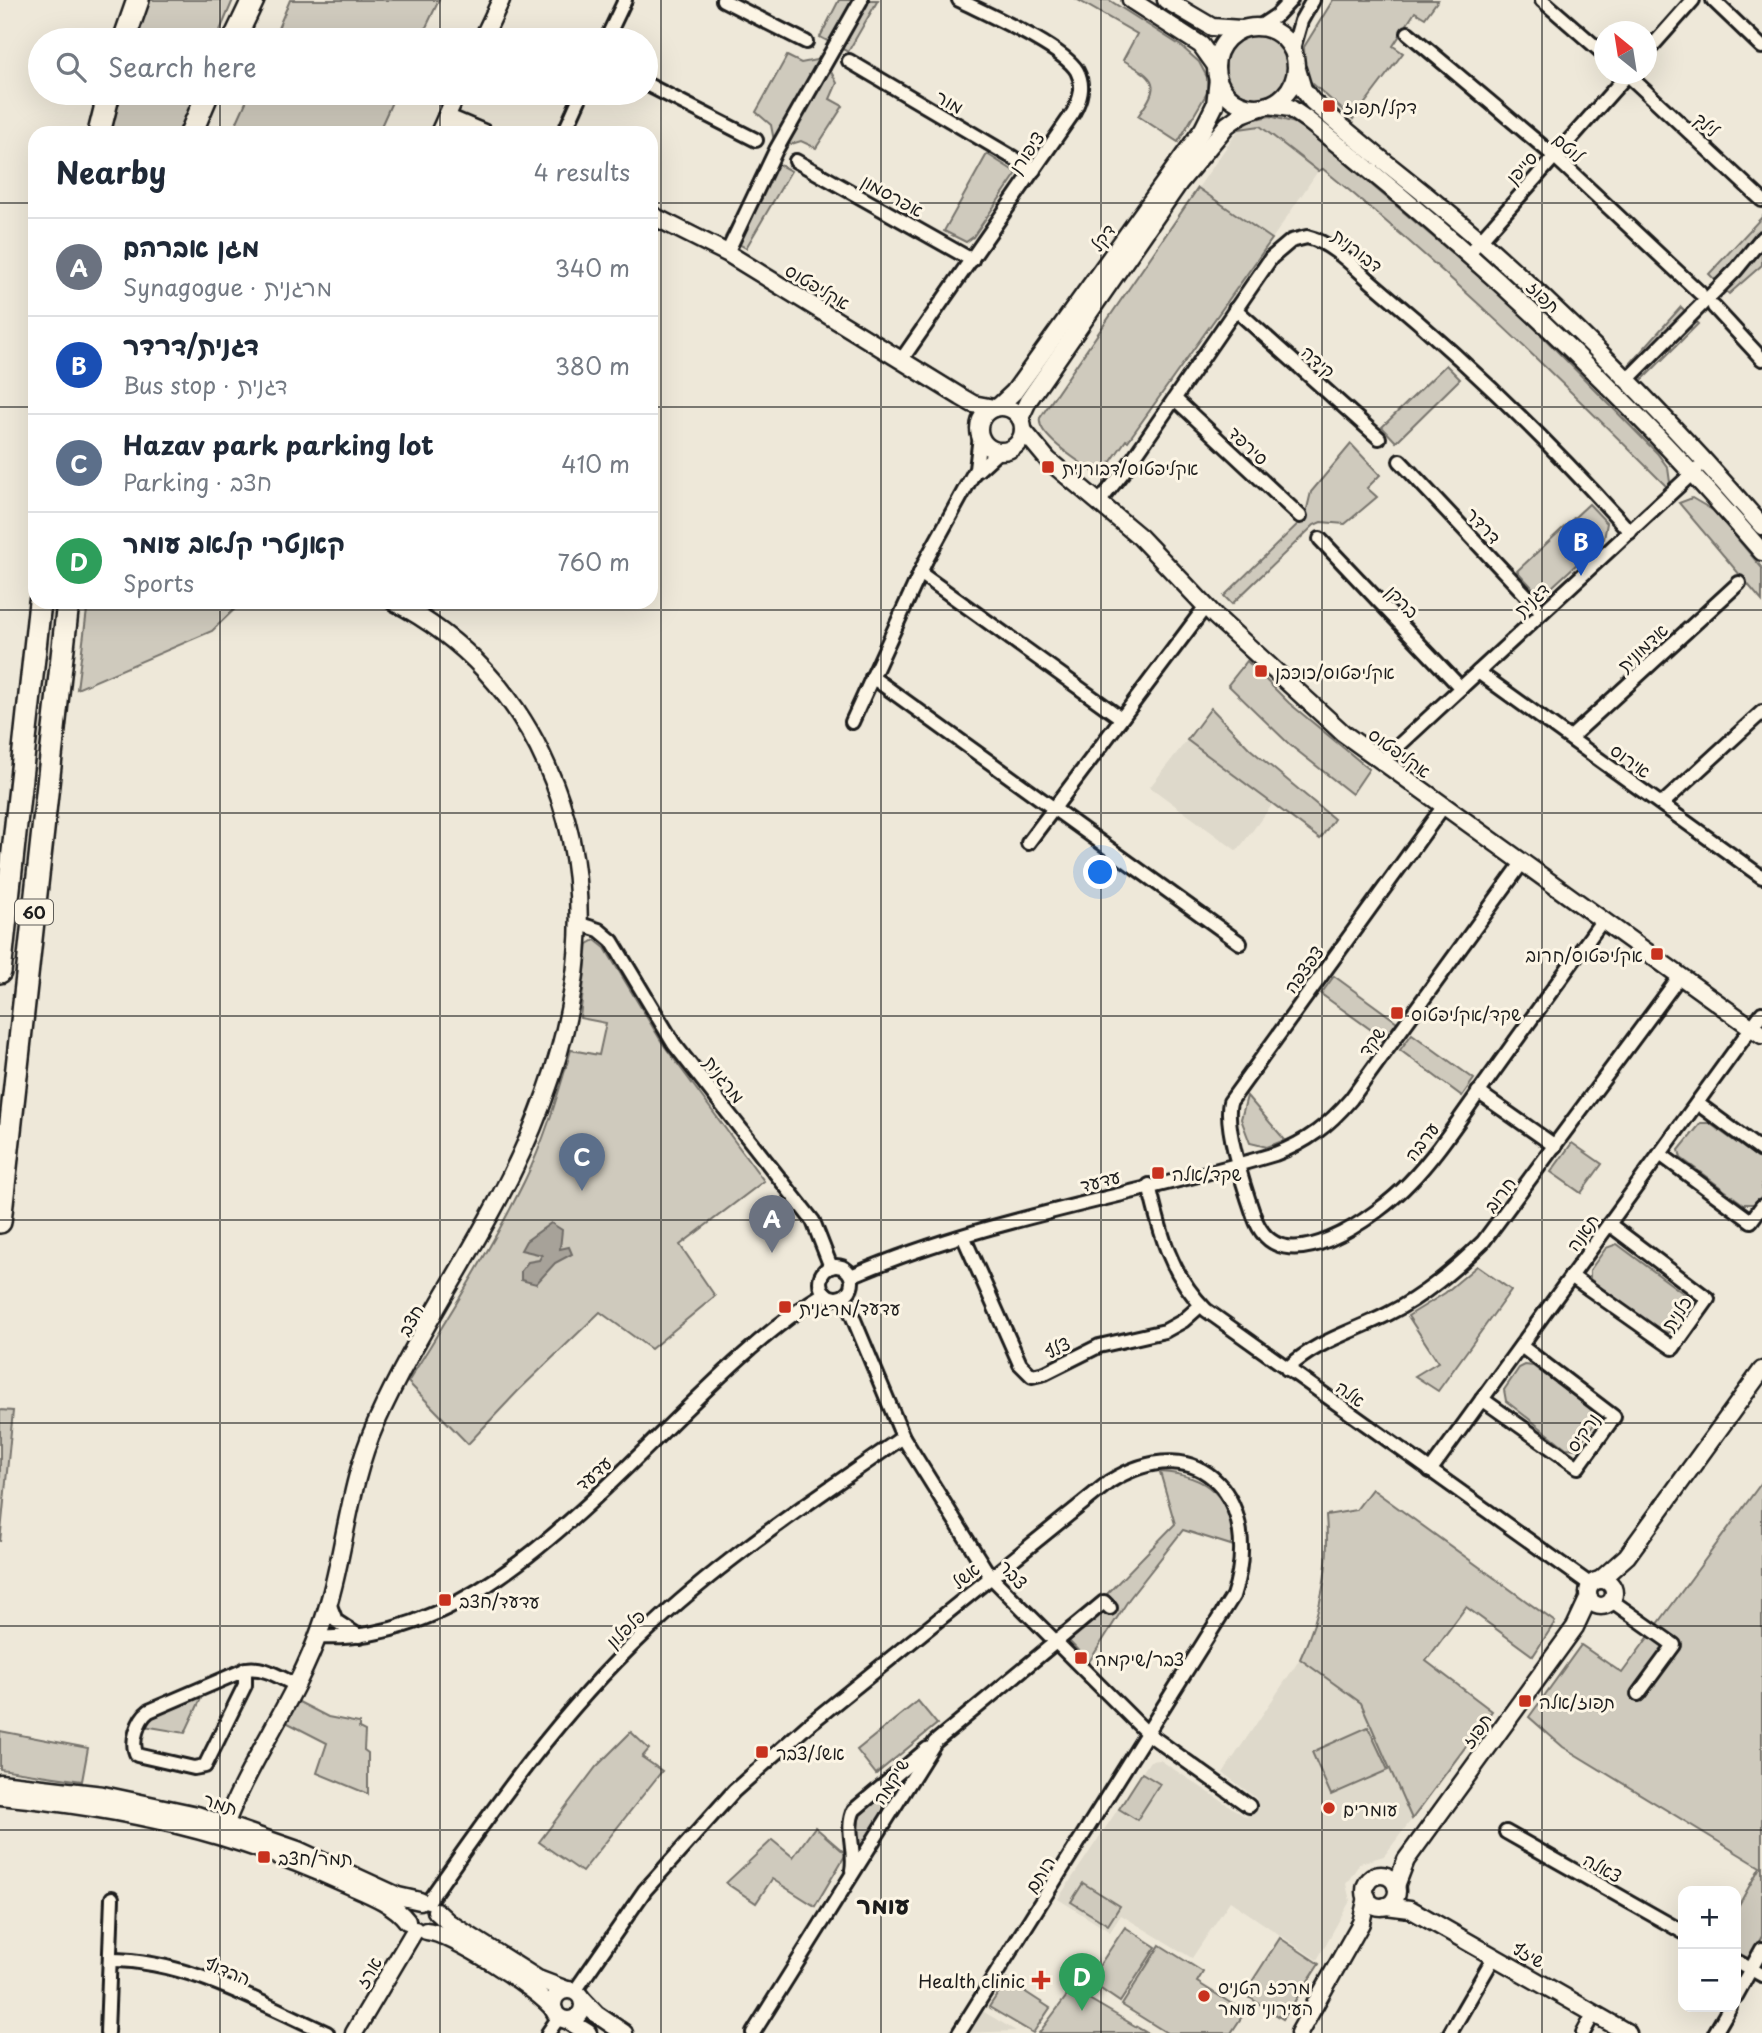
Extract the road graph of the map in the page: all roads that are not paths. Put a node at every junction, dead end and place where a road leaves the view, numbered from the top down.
1 (128, 0) edge
2 (138, 0) edge
3 (246, 0) edge
4 (253, 0) edge
5 (500, 0) edge
6 (625, 0) edge
7 (723, 0) edge
8 (861, 0) edge
9 (959, 0) edge
10 (1131, 0) edge
11 (1166, 0) edge
12 (1291, 0) edge
13 (1313, 0) edge
14 (1542, 0) edge
15 (1693, 0) edge
16 (1713, 0) edge
17 (120, 28) edge
18 (128, 28) edge
19 (236, 28) edge
20 (238, 28) edge
21 (487, 28) edge
22 (612, 28) edge
23 (1252, 28) junction
24 (1408, 33) dead end
25 (1657, 41) edge
26 (806, 42) dead end
27 (1594, 45) edge
28 (1762, 47) edge
29 (1293, 50) junction
30 (849, 61) dead end
31 (1297, 69) junction
32 (1217, 73) junction
33 (1619, 84) edge
34 (1639, 84) edge
35 (658, 90) edge
36 (105, 105) edge
37 (203, 105) edge
38 (452, 105) edge
39 (577, 105) edge
40 (1265, 106) junction
41 (446, 117) junction
42 (101, 126) edge
43 (194, 126) edge
44 (442, 126) edge
45 (467, 126) edge
46 (567, 126) edge
47 (756, 140) dead end
48 (1554, 156) junction
49 (796, 161) dead end
50 (1034, 170) junction
51 (1762, 200) edge
52 (658, 218) edge
53 (1762, 238) edge
54 (1480, 240) junction
55 (727, 253) junction
56 (1469, 253) junction
57 (972, 260) junction
58 (1700, 293) dead end
59 (1714, 307) dead end
60 (1236, 309) junction
61 (902, 359) junction
62 (1762, 359) edge
63 (1626, 381) junction
64 (961, 397) junction
65 (1175, 399) junction
66 (996, 408) junction
67 (1021, 424) junction
68 (980, 429) junction
69 (1379, 438) dead end
70 (1005, 449) junction
71 (1048, 460) junction
72 (1400, 461) dead end
73 (1705, 462) junction
74 (1693, 473) junction
75 (973, 475) junction
76 (1100, 501) junction
77 (1300, 516) dead end
78 (1761, 524) edge
79 (1630, 532) junction
80 (1748, 535) junction
81 (1320, 539) dead end
82 (1762, 552) edge
83 (920, 573) junction
84 (1739, 583) dead end
85 (1206, 606) junction
86 (39, 609) edge
87 (67, 609) edge
88 (405, 609) edge
89 (1542, 612) junction
90 (1478, 672) junction
91 (872, 677) junction
92 (1461, 688) junction
93 (1762, 712) edge
94 (1121, 718) junction
95 (852, 722) dead end
96 (1570, 738) junction
97 (1381, 762) junction
98 (1661, 804) junction
99 (1443, 807) junction
100 (1054, 808) junction
101 (1028, 843) dead end
102 (1762, 860) edge
103 (1522, 863) junction
104 (1757, 874) edge
105 (1602, 921) junction
106 (580, 924) junction
107 (1240, 943) dead end
108 (0, 972) edge
109 (1679, 976) junction
110 (1762, 1013) edge
111 (1757, 1031) edge
112 (1478, 1092) junction
113 (1697, 1103) junction
114 (1555, 1146) junction
115 (1762, 1151) edge
116 (1660, 1154) junction
117 (1240, 1163) junction
118 (1149, 1185) junction
119 (1762, 1206) edge
120 (0, 1222) edge
121 (1609, 1224) junction
122 (964, 1238) junction
123 (831, 1267) junction
124 (851, 1276) junction
125 (1571, 1276) junction
126 (825, 1293) junction
127 (844, 1296) junction
128 (1201, 1305) junction
129 (1521, 1346) junction
130 (1287, 1369) junction
131 (1762, 1370) edge
132 (1482, 1399) junction
133 (903, 1437) junction
134 (1430, 1471) junction
135 (991, 1577) junction
136 (1601, 1593) junction
137 (329, 1602) junction
138 (1110, 1608) dead end
139 (359, 1636) junction
140 (318, 1637) junction
141 (1057, 1643) junction
142 (245, 1669) junction
143 (296, 1685) junction
144 (1638, 1694) dead end
145 (1148, 1734) junction
146 (935, 1742) junction
147 (0, 1783) edge
148 (0, 1796) edge
149 (1249, 1806) dead end
150 (223, 1830) junction
151 (1506, 1832) dead end
152 (1408, 1856) junction
153 (1380, 1875) junction
154 (851, 1876) junction
155 (1397, 1888) junction
156 (1367, 1897) junction
157 (112, 1898) dead end
158 (428, 1905) junction
159 (1385, 1906) junction
160 (1410, 1909) junction
161 (1361, 1923) junction
162 (416, 1927) junction
163 (1678, 1929) edge
164 (1762, 1950) edge
165 (1494, 1957) junction
166 (110, 1960) junction
167 (1756, 1972) edge
168 (1741, 1990) edge
169 (575, 1993) junction
170 (1727, 2012) edge
171 (1594, 2014) junction
172 (560, 2016) junction
173 (107, 2033) edge
174 (327, 2033) edge
175 (354, 2033) edge
176 (548, 2033) edge
177 (589, 2033) edge
178 (624, 2033) edge
179 (753, 2033) edge
180 (959, 2033) edge
181 (1299, 2033) edge
182 (1450, 2033) edge
183 (1583, 2033) edge
184 (1628, 2033) edge
185 (1715, 2033) edge

1 - 17 highway
2 - 18 highway
3 - 19 highway
4 - 20 highway
5 - 21 street
6 - 22 street
7 - 26 street
8 - 55 street
9 - 50 street, ציפורן
10 - 32 street
11 - 23 street
12 - 23 street
13 - 29 street
14 - 27 street
15 - 25 street
16 - 28 street
23 - 29 street
23 - 32 street
24 - 48 street, לוטם
29 - 31 street
30 - 50 street, מור
31 - 40 street
31 - 54 street, תפוז
32 - 40 street
32 - 66 street, דקל
33 - 48 street, סייפן
34 - 51 street, לילך
35 - 47 street
36 - 42 highway
37 - 43 highway
38 - 41 street
39 - 46 street
40 - 56 street, תפוז
40 - 67 street, דקל
41 - 44 street
41 - 45 street
48 - 54 street, סייפן
48 - 58 street, לוטם
49 - 57 street, אפרסמון
50 - 57 street, ציפורן
52 - 55 street, אקליפטוס
53 - 63 street
54 - 56 street, סייפן
54 - 63 street, תפוז
55 - 61 street, אקליפטוס
56 - 74 street, תפוז
57 - 61 street, ציפורן
59 - 62 street
60 - 65 street, דבורנית
60 - 69 street, קידה
60 - 79 street, דבורנית
61 - 64 street, אקליפטוס
63 - 73 street, תפוז
64 - 66 street, אקליפטוס
64 - 68 street, אקליפטוס
65 - 76 street, דבורנית
65 - 77 street, סירפד
66 - 67 street
66 - 68 street
67 - 70 street
67 - 71 street, אקליפטוס
68 - 70 street
68 - 75 street
70 - 71 street, אקליפטוס
70 - 75 street
71 - 76 street, אקליפטוס
72 - 89 street, דרדר
73 - 74 street, דגנית
73 - 78 street, תפוז
74 - 79 street, דגנית
74 - 80 street, תפוז
75 - 83 street
76 - 85 street, אקליפטוס
78 - 80 street
79 - 89 street, דגנית
80 - 82 street, תפוז
81 - 92 street, ברקן
83 - 91 street
83 - 94 street
84 - 96 street, אדמונית
85 - 94 street
85 - 97 street, אקליפטוס
86 - 108 highway, 60
87 - 120 highway, 60
88 - 106 street, חצב
89 - 90 street, דגנית
90 - 92 street, דגנית
90 - 96 street, אירוס
91 - 95 street
91 - 100 street
92 - 97 street, דגנית
93 - 98 street
94 - 100 street
96 - 98 street, אירוס
97 - 99 street, אקליפטוס
98 - 104 street, אירוס
99 - 103 street, אקליפטוס
99 - 117 street, צפצפה
100 - 101 street
100 - 107 street
102 - 104 street
103 - 105 street, אקליפטוס
103 - 117 street, שקד
105 - 109 street, אקליפטוס
105 - 112 street, ערבה
106 - 123 street, מרגנית
106 - 137 street, חצב
109 - 111 street, אקליפטוס
109 - 114 street, חרוב
110 - 111 street, תאנה
111 - 113 street, תאנה
112 - 114 street
112 - 117 street, ערבה
113 - 115 street
113 - 116 street, תאנה
114 - 130 street, חרוב
116 - 119 street
116 - 121 street, תאנה
117 - 118 street, עדעד
118 - 122 street, עדעד
118 - 128 street, אלה
121 - 125 street, תאנה
121 - 125 street, כלנית
122 - 124 street, עדעד
122 - 128 street, צלף
123 - 124 street
123 - 126 street
124 - 127 street
125 - 129 street, תאנה
126 - 127 street
126 - 139 street, עדעד
127 - 133 street, צבר
128 - 130 street, אלה
129 - 132 street, תאנה
129 - 132 street, נרקיס
130 - 134 street, אלה
131 - 136 street, תפוז
132 - 134 street, תאנה
133 - 135 street, צבר
133 - 158 street, פלפלון
134 - 136 street, אלה
135 - 141 street, צבר
135 - 145 street, אשל
135 - 169 street, אשל
136 - 144 street, אלה
136 - 152 street, תפוז
137 - 139 street
137 - 140 street, חצב
138 - 141 street, שיקמה
139 - 140 street, עדעד
140 - 143 street, חצב
141 - 145 street, צבר
141 - 146 street, שיקמה
142 - 142 street
142 - 143 street
143 - 150 street, חצב
145 - 149 street, צבר
145 - 180 street, רותם
146 - 154 street, שיקמה
146 - 154 street
147 - 150 street, תמר
148 - 150 street, תמר
150 - 158 street, תמר
150 - 162 street, תמר
151 - 163 street, צאלה
152 - 153 street, תפוז
152 - 155 street, תפוז
153 - 155 street
153 - 156 street
154 - 179 street, שיקמה
155 - 159 street
155 - 160 street, שיזף
156 - 159 street
156 - 161 street
157 - 166 street
158 - 162 street
158 - 162 street
158 - 169 street, תמר
159 - 160 street, שיזף
159 - 161 street
160 - 165 street, שיזף
161 - 181 street
162 - 172 street, תמר
162 - 175 street, ארז
164 - 167 street
165 - 171 street, שיזף
165 - 182 street
166 - 173 street
166 - 174 street, הרדוף
167 - 168 street
169 - 172 street
169 - 172 street
169 - 178 street, תמר
170 - 185 street
171 - 183 street
171 - 184 street, שיזף
172 - 176 street
172 - 177 street, תמר

